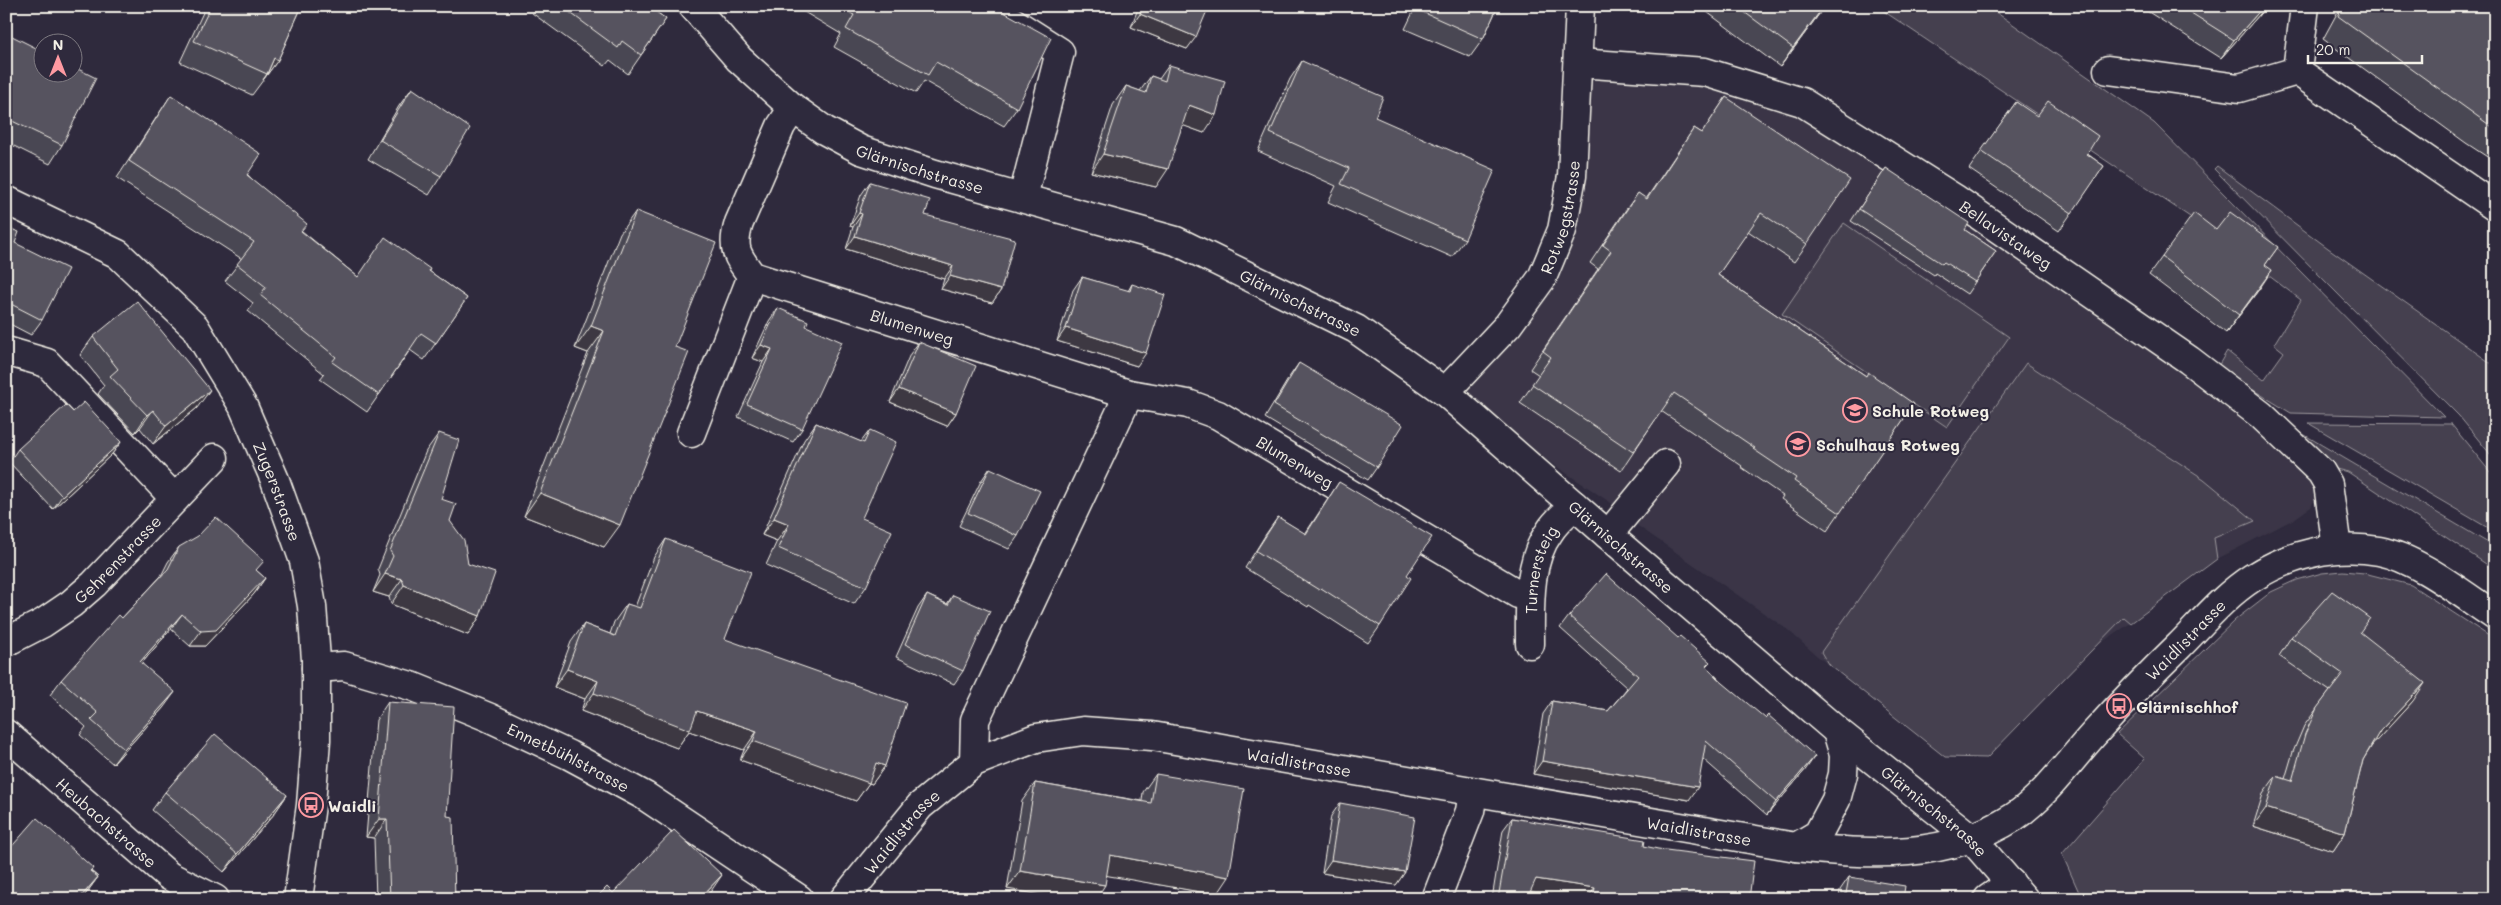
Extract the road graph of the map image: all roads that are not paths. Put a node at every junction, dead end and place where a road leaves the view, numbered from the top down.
1 (988, 6) edge
2 (1580, 6) edge
3 (2305, 6) edge
4 (702, 10) edge
5 (1578, 63) junction
6 (2108, 70) dead end
7 (2297, 71) junction
8 (793, 108) junction
9 (1023, 197) junction
10 (6, 200) edge
11 (2495, 207) edge
12 (752, 276) junction
13 (6, 351) edge
14 (1445, 392) junction
15 (1129, 394) junction
16 (691, 433) dead end
17 (214, 458) dead end
18 (1666, 464) dead end
19 (175, 499) junction
20 (1574, 505) junction
21 (1608, 535) junction
22 (2336, 548) junction
23 (1530, 597) junction
24 (2495, 616) edge
25 (6, 642) edge
26 (1530, 644) dead end
27 (316, 668) junction
28 (1837, 730) junction
29 (6, 734) edge
30 (974, 762) junction
31 (1474, 792) junction
32 (1971, 838) junction
33 (1796, 847) junction
34 (2017, 891) edge
35 (215, 899) edge
36 (298, 899) edge
37 (799, 899) edge
38 (844, 899) edge
39 (1436, 899) edge
40 (1988, 899) edge

1 - 9 street
2 - 5 street, Rotwegstrasse
3 - 7 street
4 - 8 street, Glärnischstrasse
5 - 14 street, Rotwegstrasse
5 - 22 street, Bellavistaweg
6 - 7 street
7 - 11 street
8 - 9 street, Glärnischstrasse
8 - 12 street
9 - 14 street, Glärnischstrasse
10 - 27 street, Zugerstrasse
12 - 15 street, Blumenweg
12 - 16 street
13 - 19 street
14 - 20 street, Glärnischstrasse
15 - 23 street, Blumenweg
15 - 30 street
17 - 19 street, Gehrenstrasse
18 - 21 street
19 - 25 street, Gehrenstrasse
20 - 21 street, Glärnischstrasse
20 - 23 street, Turnersteig
21 - 28 street, Glärnischstrasse
22 - 24 street, Waidlistrasse
22 - 32 street, Waidlistrasse
23 - 26 street, Turnersteig
27 - 36 street, Zugerstrasse
27 - 37 street, Ennetbühlstrasse
28 - 32 street, Glärnischstrasse
28 - 33 street
29 - 35 street, Heubachstrasse
30 - 31 street, Waidlistrasse
30 - 38 street, Waidlistrasse
31 - 33 street, Waidlistrasse
31 - 39 street
32 - 33 street, Waidlistrasse
32 - 34 street, Glärnischstrasse
34 - 40 street

